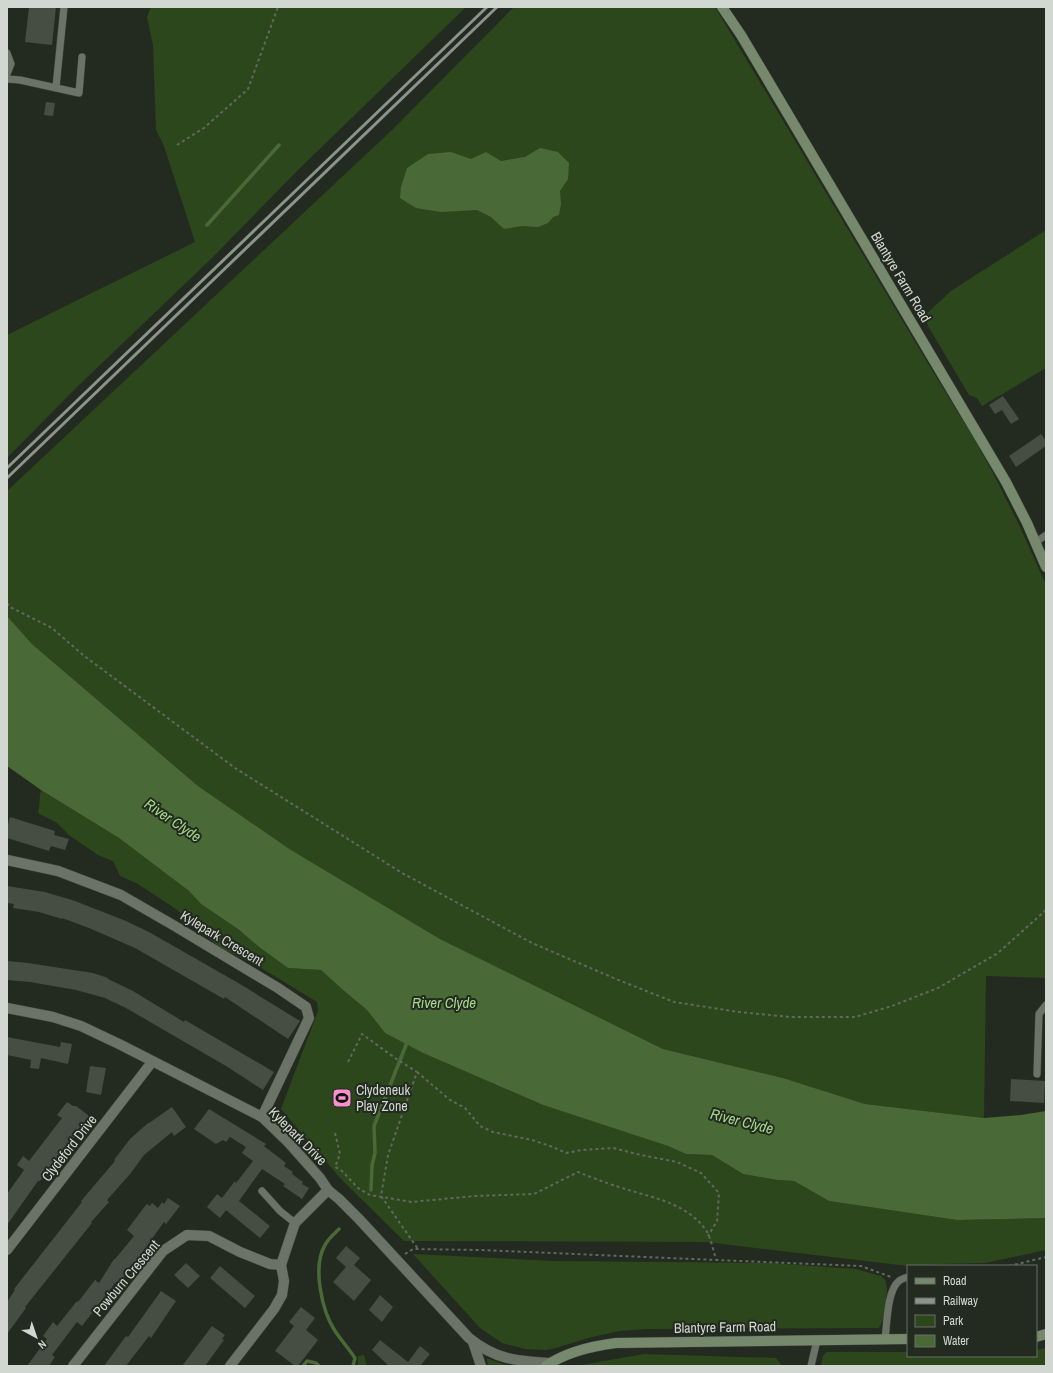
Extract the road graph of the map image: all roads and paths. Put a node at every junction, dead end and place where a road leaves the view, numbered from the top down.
1 (64, 7) edge
2 (278, 7) edge
3 (722, 7) edge
4 (7, 53) edge
5 (82, 57) dead end
6 (7, 74) edge
7 (7, 79) edge
8 (56, 87) junction
9 (177, 145) dead end
10 (1046, 535) edge
11 (1036, 542) junction
12 (1046, 567) edge
13 (7, 603) edge
14 (7, 860) edge
15 (1046, 910) edge
16 (1046, 1005) edge
17 (7, 1008) edge
18 (152, 1062) junction
19 (348, 1062) dead end
20 (418, 1072) junction
21 (1036, 1074) dead end
22 (262, 1117) junction
23 (335, 1133) dead end
24 (328, 1190) junction
25 (262, 1191) dead end
26 (382, 1196) junction
27 (295, 1223) junction
28 (708, 1236) junction
29 (413, 1249) dead end
30 (418, 1249) junction
31 (7, 1250) edge
32 (1046, 1257) edge
33 (716, 1259) junction
34 (281, 1264) junction
35 (1013, 1265) edge
36 (907, 1277) edge
37 (899, 1281) junction
38 (885, 1339) junction
39 (907, 1339) edge
40 (817, 1340) junction
41 (473, 1342) junction
42 (548, 1365) edge
43 (73, 1366) edge
44 (230, 1366) edge
45 (481, 1366) edge
46 (811, 1366) edge

1 - 8 lane
2 - 9 path
3 - 11 main road, Blantyre Farm Road
4 - 6 lane
5 - 8 lane
7 - 8 lane
10 - 11 lane
11 - 12 main road, Blantyre Farm Road
13 - 15 path
14 - 22 street, Kylepark Crescent
16 - 21 lane
17 - 18 street, Kylepark Drive
18 - 22 street, Kylepark Drive
18 - 31 street, Clydeford Drive
19 - 20 path
20 - 26 path
20 - 28 path
22 - 24 street, Kylepark Drive
23 - 26 path
24 - 27 street
24 - 41 street, Kylepark Drive
25 - 27 lane
26 - 28 path
26 - 30 path
27 - 34 street
28 - 33 path
29 - 30 path
30 - 33 path
32 - 35 path
33 - 37 path
34 - 43 street, Powburn Crescent
34 - 44 street
36 - 37 lane
37 - 38 lane
38 - 39 main road, Blantyre Farm Road
38 - 40 main road, Blantyre Farm Road
40 - 42 main road, Blantyre Farm Road
40 - 46 lane
41 - 42 street, Kylepark Drive
41 - 45 street, Kylepark Drive

